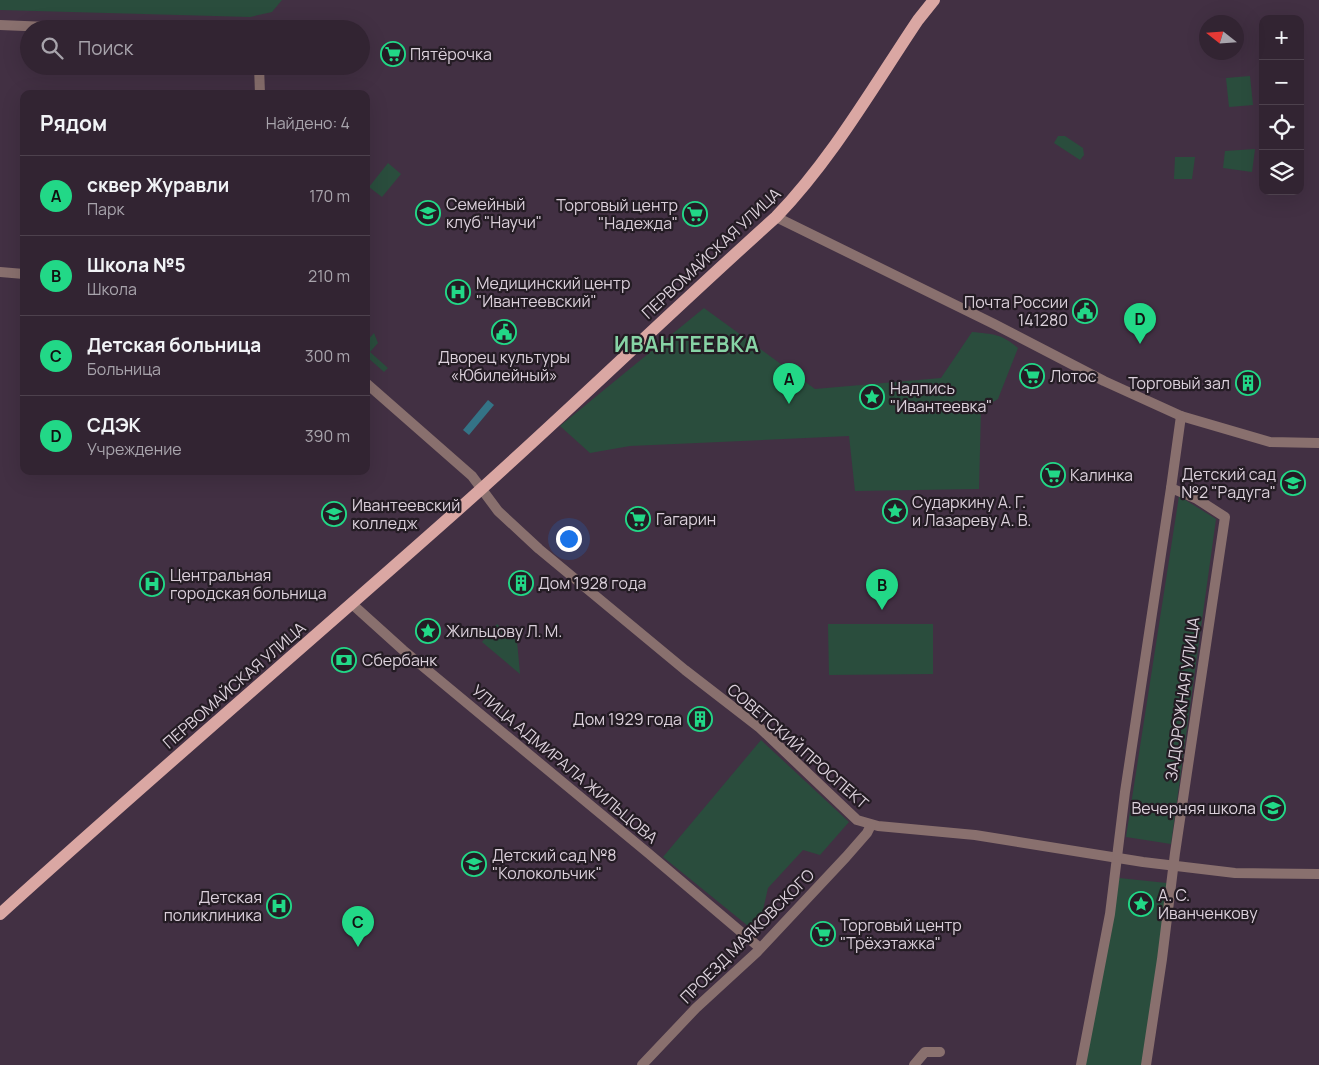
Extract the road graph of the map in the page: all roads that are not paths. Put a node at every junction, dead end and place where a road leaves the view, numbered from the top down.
1 (934, 0) edge
2 (0, 25) edge
3 (20, 26) edge
4 (259, 75) edge
5 (260, 90) edge
6 (776, 217) junction
7 (0, 272) edge
8 (20, 274) edge
9 (370, 386) edge
10 (1181, 416) junction
11 (1319, 443) edge
12 (482, 488) junction
13 (1171, 488) junction
14 (352, 604) junction
15 (871, 825) junction
16 (1116, 858) junction
17 (1174, 865) junction
18 (1319, 874) edge
19 (0, 914) edge
20 (760, 948) junction
21 (940, 1052) dead end
22 (642, 1065) edge
23 (914, 1065) edge
24 (1081, 1065) edge
25 (1146, 1065) edge

1 - 6 main road, ПЕРВОМАЙСКАЯ УЛИЦА
2 - 3 street
4 - 5 street
6 - 10 street
6 - 12 main road, ПЕРВОМАЙСКАЯ УЛИЦА
7 - 8 street
9 - 12 street, СОВЕТСКИЙ ПРОСПЕКТ
10 - 11 street
10 - 13 street
12 - 14 main road, ПЕРВОМАЙСКАЯ УЛИЦА
12 - 15 street, СОВЕТСКИЙ ПРОСПЕКТ
13 - 16 street
13 - 17 street, ЗАДОРОЖНАЯ УЛИЦА
14 - 19 main road, ПЕРВОМАЙСКАЯ УЛИЦА
14 - 20 street, УЛИЦА АДМИРАЛА ЖИЛЬЦОВА
15 - 16 street, СОВЕТСКИЙ ПРОСПЕКТ
15 - 20 street, ПРОЕЗД МАЯКОВСКОГО
16 - 17 street, СОВЕТСКИЙ ПРОСПЕКТ
16 - 24 street
17 - 18 street, СОВЕТСКИЙ ПРОСПЕКТ
17 - 25 street, ЗАДОРОЖНАЯ УЛИЦА
20 - 22 street, ПРОЕЗД МАЯКОВСКОГО
21 - 23 street

